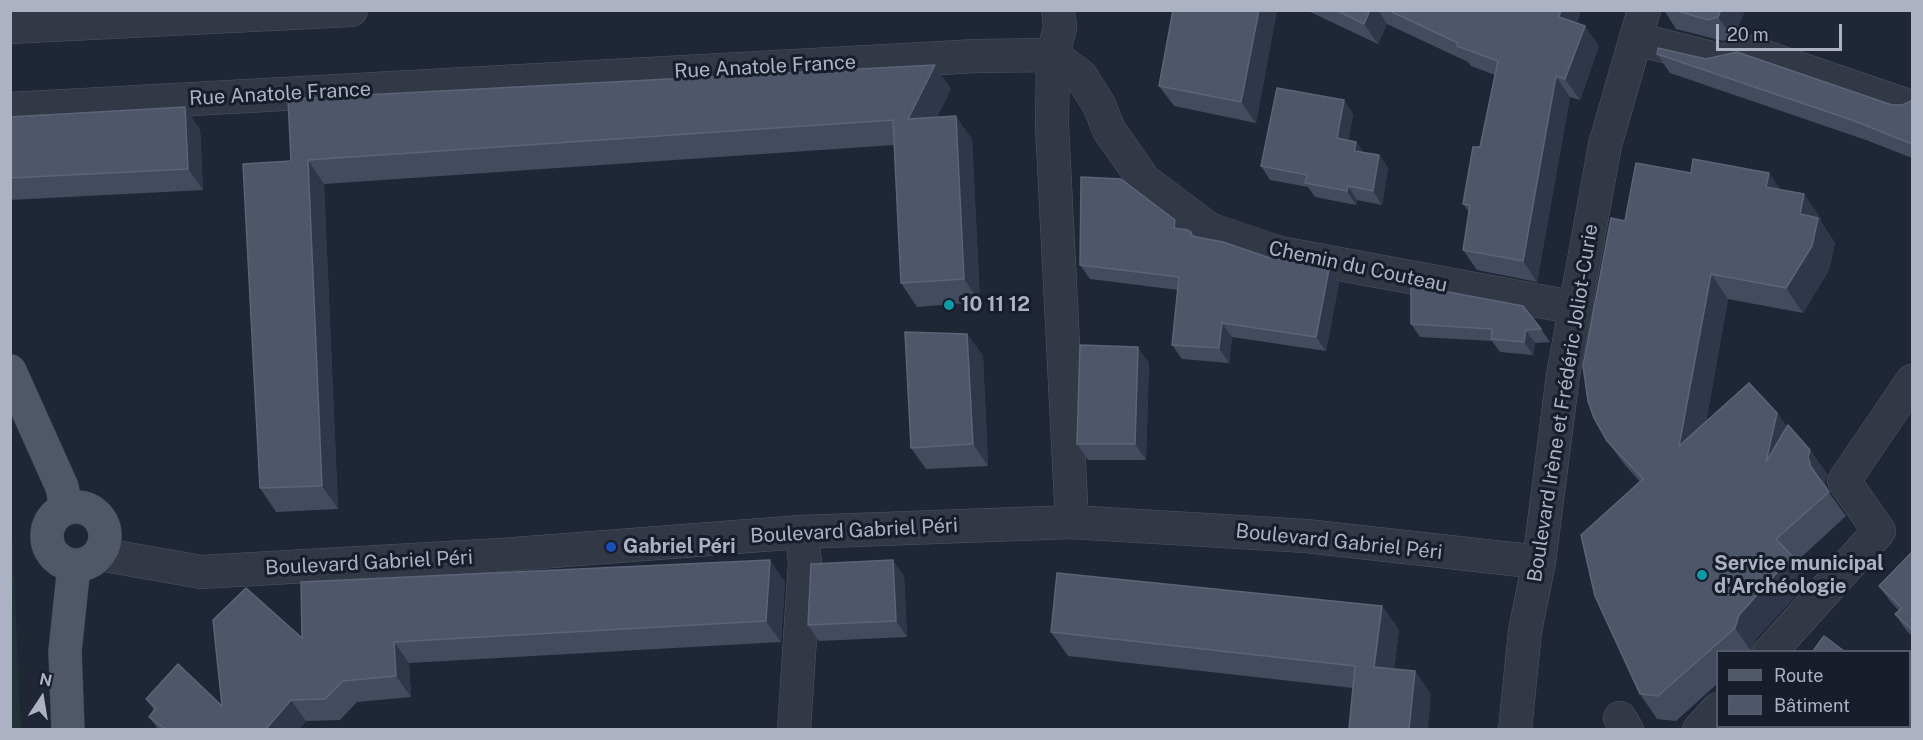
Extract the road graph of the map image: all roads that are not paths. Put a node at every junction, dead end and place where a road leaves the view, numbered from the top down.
1 (351, 10) edge
2 (1058, 10) edge
3 (116, 16) edge
4 (1640, 25) edge
5 (10, 27) edge
6 (1053, 55) junction
7 (1912, 107) edge
8 (10, 108) edge
9 (1577, 308) junction
10 (10, 371) edge
11 (1912, 381) edge
12 (66, 508) junction
13 (1072, 522) junction
14 (801, 532) junction
15 (86, 560) junction
16 (1539, 562) junction
17 (1771, 650) edge
18 (1716, 711) edge
19 (68, 729) edge
20 (794, 729) edge
21 (1515, 729) edge
22 (1699, 729) edge

1 - 3 street
2 - 6 street
3 - 5 street
4 - 7 street
4 - 9 street, Boulevard Irène et Frédéric Joliot-Curie
6 - 8 street, Rue Anatole France
6 - 9 street, Chemin du Couteau
6 - 13 street
9 - 16 street, Boulevard Irène et Frédéric Joliot-Curie
10 - 12 main road
11 - 17 street
12 - 15 main road
12 - 15 main road
13 - 14 street, Boulevard Gabriel Péri
13 - 16 street, Boulevard Gabriel Péri
14 - 15 street, Boulevard Gabriel Péri
14 - 20 street
15 - 19 main road
16 - 21 street, Boulevard Irène et Frédéric Joliot-Curie
18 - 22 street

